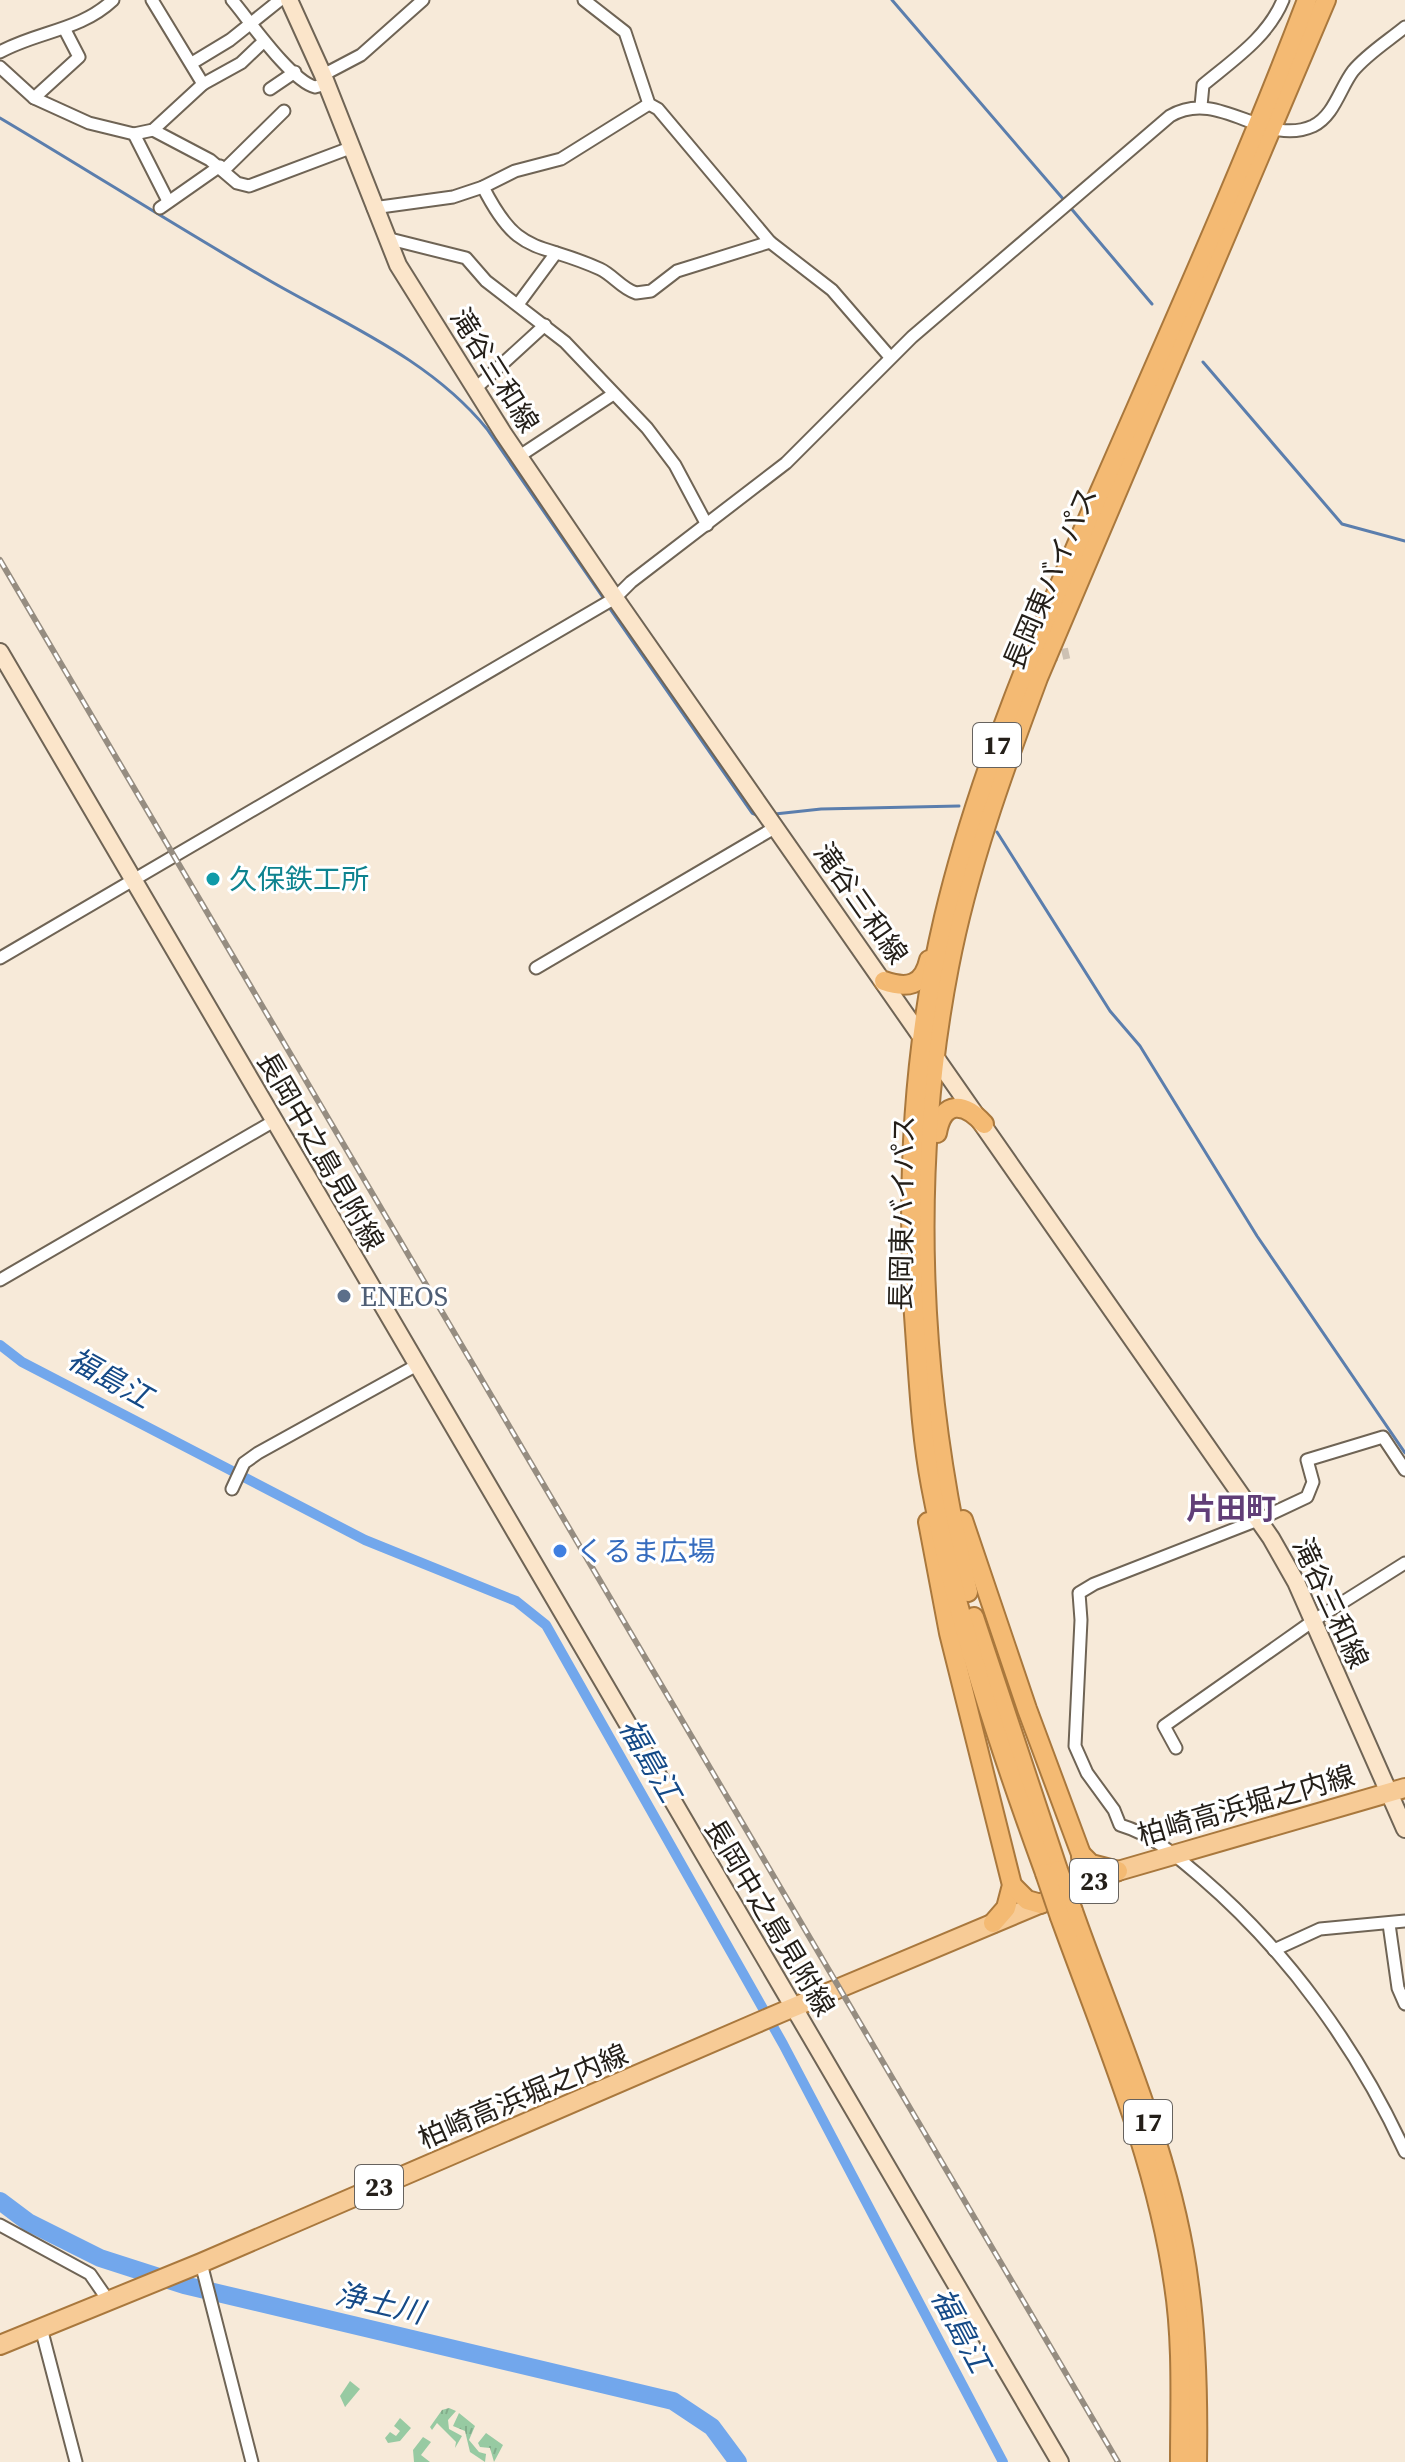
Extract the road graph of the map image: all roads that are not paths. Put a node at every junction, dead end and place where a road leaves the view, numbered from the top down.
1 (113, 0) edge
2 (152, 0) edge
3 (232, 0) edge
4 (280, 0) edge
5 (289, 0) edge
6 (423, 0) edge
7 (584, 0) edge
8 (1283, 0) edge
9 (1307, 0) edge
10 (1326, 0) edge
11 (249, 23) junction
12 (1405, 27) edge
13 (65, 30) junction
14 (263, 42) junction
15 (0, 52) edge
16 (192, 63) junction
17 (0, 67) edge
18 (295, 72) junction
19 (324, 80) junction
20 (203, 84) junction
21 (270, 89) dead end
22 (34, 98) junction
23 (649, 104) junction
24 (1201, 106) junction
25 (284, 111) dead end
26 (1266, 126) junction
27 (153, 130) junction
28 (134, 134) junction
29 (350, 148) junction
30 (222, 168) junction
31 (483, 187) junction
32 (373, 208) junction
33 (386, 238) junction
34 (770, 242) junction
35 (556, 253) junction
36 (519, 303) junction
37 (545, 325) junction
38 (890, 357) junction
39 (476, 388) junction
40 (612, 395) junction
41 (518, 457) junction
42 (707, 525) junction
43 (615, 598) junction
44 (0, 652) edge
45 (1024, 673) junction
46 (776, 827) junction
47 (133, 881) junction
48 (0, 958) edge
49 (536, 968) dead end
50 (884, 981) junction
51 (923, 1037) junction
52 (937, 1056) junction
53 (274, 1121) junction
54 (984, 1124) junction
55 (0, 1280) edge
56 (417, 1365) junction
57 (934, 1404) junction
58 (1405, 1470) edge
59 (234, 1486) dead end
60 (1258, 1520) junction
61 (949, 1539) junction
62 (1405, 1566) edge
63 (1313, 1621) junction
64 (1176, 1748) dead end
65 (1397, 1790) edge
66 (1405, 1829) edge
67 (1173, 1853) junction
68 (1081, 1854) junction
69 (1118, 1871) junction
70 (1012, 1885) junction
71 (1072, 1890) junction
72 (1041, 1904) junction
73 (1405, 1921) edge
74 (993, 1923) junction
75 (1389, 1924) junction
76 (1274, 1950) junction
77 (1405, 2004) edge
78 (787, 2010) junction
79 (1405, 2152) edge
80 (0, 2225) edge
81 (201, 2263) junction
82 (108, 2300) junction
83 (41, 2328) junction
84 (1187, 2341) junction
85 (0, 2345) edge
86 (1055, 2460) edge
87 (76, 2462) edge
88 (252, 2462) edge
89 (1180, 2462) edge
90 (1197, 2462) edge

1 - 13 street
2 - 16 street
3 - 11 street
4 - 11 street
5 - 19 main road, 滝谷三和線
6 - 19 street
7 - 23 street
8 - 24 street
9 - 26 highway, 長岡東バイパス / 17
10 - 26 highway, 長岡東バイパス / 17
11 - 14 street
11 - 16 street
12 - 26 street
13 - 15 street
13 - 22 street
14 - 18 street
14 - 20 street
16 - 20 street
17 - 22 street
18 - 19 street
18 - 21 street
19 - 29 main road, 滝谷三和線
20 - 27 street
22 - 28 street
23 - 31 street
23 - 34 street
24 - 26 street
24 - 38 street
25 - 30 street
26 - 45 highway, 長岡東バイパス / 17
26 - 52 highway, 長岡東バイパス / 17
27 - 28 street
27 - 30 street
28 - 30 street
29 - 30 street
29 - 32 main road, 滝谷三和線
31 - 32 street
31 - 35 street
32 - 33 main road, 滝谷三和線
33 - 36 street
33 - 39 main road, 滝谷三和線
34 - 35 street
34 - 38 street
35 - 36 street
36 - 37 street
37 - 39 street
37 - 40 street
38 - 42 street
39 - 41 main road, 滝谷三和線
40 - 41 street
40 - 42 street
41 - 43 main road, 滝谷三和線
42 - 43 street
43 - 46 main road, 滝谷三和線
43 - 47 street
44 - 47 main road, 長岡中之島見附線
45 - 50 highway
45 - 51 highway, 長岡東バイパス / 17
46 - 49 street
46 - 50 main road, 滝谷三和線
47 - 48 street
47 - 53 main road, 長岡中之島見附線
50 - 51 main road, 滝谷三和線
51 - 52 main road, 滝谷三和線
51 - 61 highway, 長岡東バイパス / 17
52 - 54 main road, 滝谷三和線
52 - 57 highway, 長岡東バイパス / 17
53 - 55 street
53 - 56 main road, 長岡中之島見附線
54 - 57 highway
54 - 60 main road, 滝谷三和線
56 - 59 street
56 - 78 main road, 長岡中之島見附線
57 - 61 highway, 長岡東バイパス / 17
58 - 60 street
60 - 63 main road, 滝谷三和線
60 - 67 street
61 - 68 highway
61 - 70 highway
61 - 84 highway, 17, bridge
62 - 63 street
63 - 64 street
63 - 65 main road, 滝谷三和線
65 - 66 main road, 滝谷三和線
65 - 67 main road, 柏崎高浜堀之内線 / 23
67 - 69 main road, 柏崎高浜堀之内線 / 23
67 - 76 street
68 - 69 highway
68 - 71 highway
69 - 71 main road, 柏崎高浜堀之内線 / 23
70 - 72 highway
70 - 74 highway
71 - 72 main road, 柏崎高浜堀之内線 / 23
72 - 74 main road, 柏崎高浜堀之内線 / 23
73 - 75 street
74 - 78 main road, 柏崎高浜堀之内線 / 23
75 - 76 street
75 - 77 street
76 - 79 street
78 - 81 main road, 柏崎高浜堀之内線 / 23
78 - 86 main road, 長岡中之島見附線
80 - 82 street
81 - 82 main road, 柏崎高浜堀之内線 / 23
81 - 88 street
82 - 83 main road, 柏崎高浜堀之内線 / 23
83 - 85 main road, 柏崎高浜堀之内線 / 23
83 - 87 street
84 - 89 highway, 17
84 - 90 highway, 17

